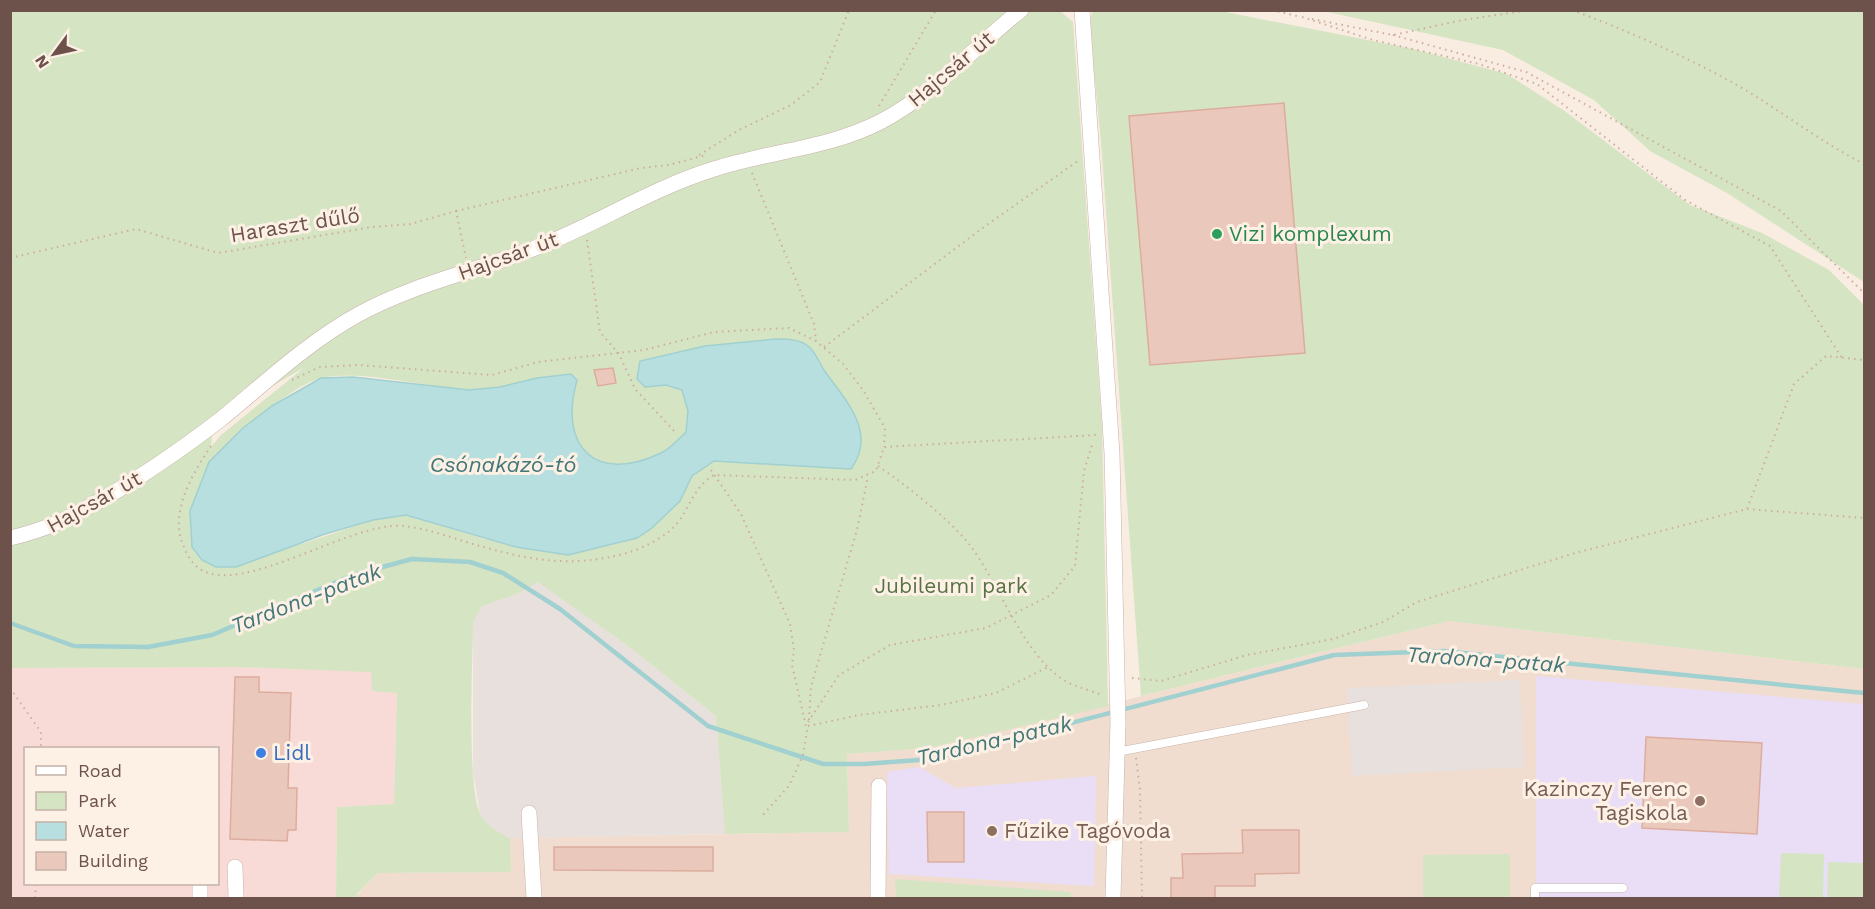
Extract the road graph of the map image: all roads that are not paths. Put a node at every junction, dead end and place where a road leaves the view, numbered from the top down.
1 (1021, 10) edge
2 (1082, 10) edge
3 (10, 538) edge
4 (1364, 705) dead end
5 (1117, 752) junction
6 (879, 786) dead end
7 (529, 813) dead end
8 (235, 867) dead end
9 (1623, 888) dead end
10 (236, 898) edge
11 (534, 898) edge
12 (878, 898) edge
13 (1113, 898) edge
14 (1535, 898) edge

1 - 3 street, Hajcsár út
2 - 5 street
4 - 5 lane
5 - 13 street
6 - 12 street
7 - 11 street
8 - 10 street
9 - 14 lane

